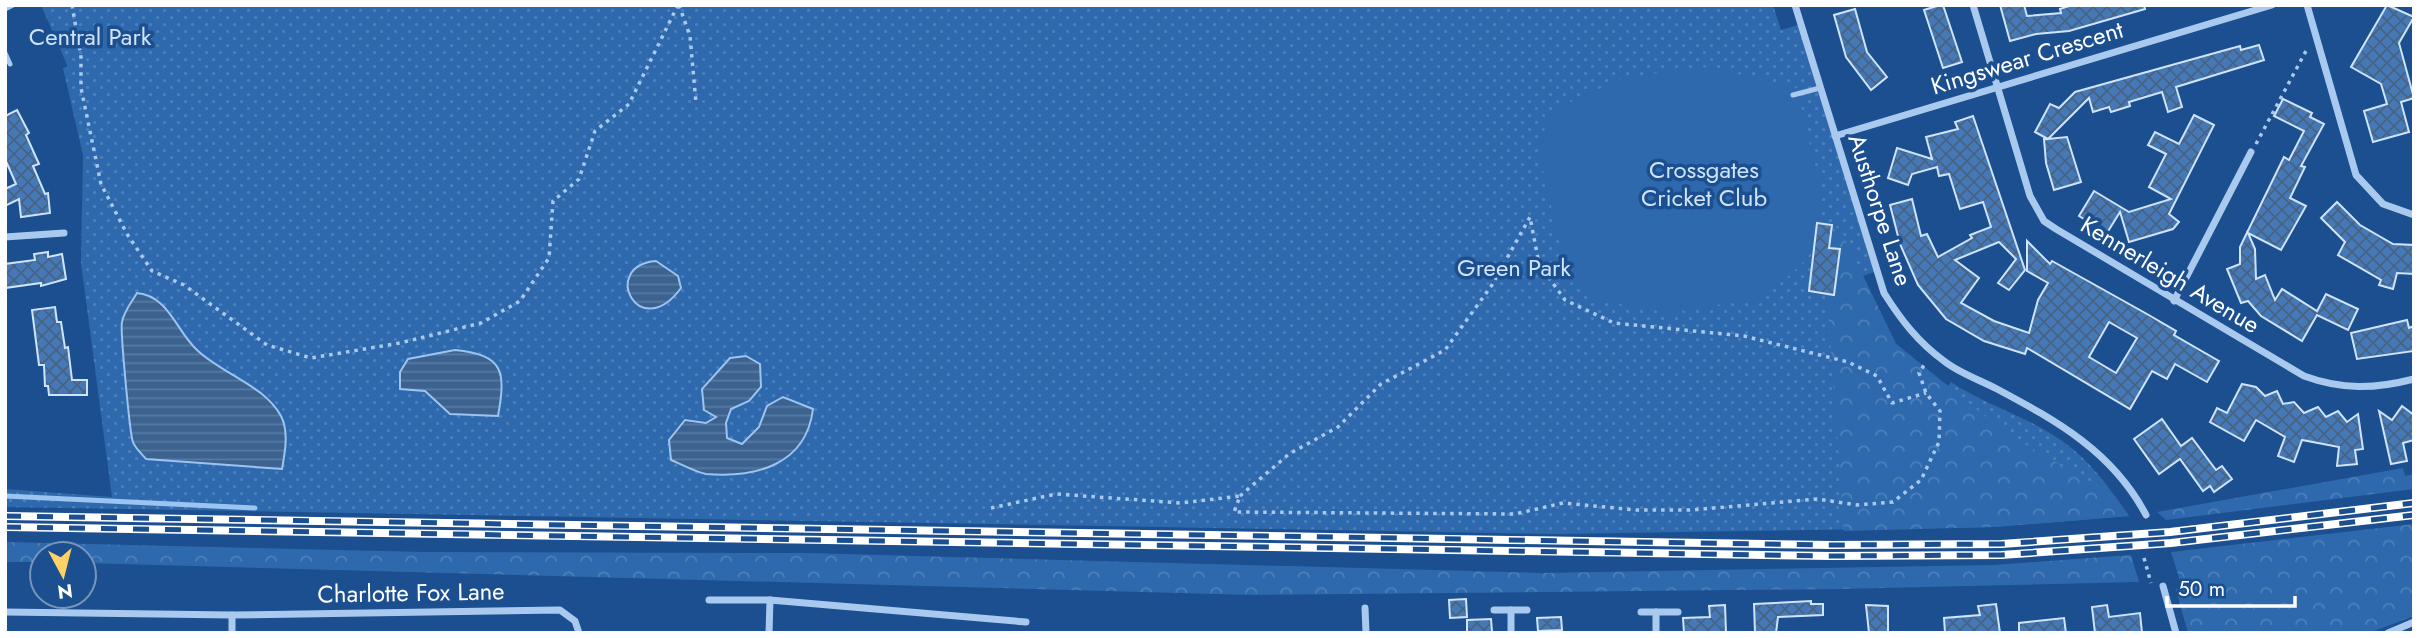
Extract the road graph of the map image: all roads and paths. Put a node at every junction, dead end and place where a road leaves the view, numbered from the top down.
1 (13, 5) edge
2 (72, 5) edge
3 (187, 5) edge
4 (224, 5) edge
5 (679, 5) edge
6 (1795, 5) edge
7 (1973, 5) edge
8 (2272, 5) edge
9 (2307, 5) edge
10 (5, 9) edge
11 (2315, 34) junction
12 (5, 53) edge
13 (10, 64) dead end
14 (1996, 87) junction
15 (1820, 88) junction
16 (1793, 95) dead end
17 (696, 103) dead end
18 (1835, 135) junction
19 (2251, 152) joint
20 (2414, 215) edge
21 (64, 233) dead end
22 (5, 237) edge
23 (2174, 301) junction
24 (1934, 352) junction
25 (2414, 379) edge
26 (1926, 393) junction
27 (1240, 496) junction
28 (991, 508) dead end
29 (2146, 515) dead end
30 (2144, 558) dead end
31 (2152, 586) dead end
32 (2163, 586) dead end
33 (709, 600) dead end
34 (770, 600) junction
35 (1365, 608) dead end
36 (1494, 610) dead end
37 (1511, 610) junction
38 (1527, 610) dead end
39 (5, 612) edge
40 (1641, 612) dead end
41 (1656, 612) junction
42 (1678, 612) dead end
43 (232, 615) junction
44 (1026, 622) dead end
45 (2414, 622) edge
46 (232, 633) edge
47 (579, 633) edge
48 (769, 633) edge
49 (1366, 633) edge
50 (1511, 633) edge
51 (1656, 633) edge
52 (2176, 633) edge
53 (2388, 633) edge

1 - 10 lane
2 - 5 path
3 - 4 path
5 - 17 path
6 - 15 street, Austhorpe Lane
7 - 14 street, Kennerleigh Avenue
8 - 14 street, Kingswear Crescent
9 - 11 street
11 - 19 path
11 - 20 street
12 - 13 lane
14 - 18 street, Kingswear Crescent
14 - 23 street, Kennerleigh Avenue
15 - 16 lane
15 - 18 street, Austhorpe Lane
18 - 24 street, Austhorpe Lane
19 - 23 street
21 - 22 street
23 - 25 street, Kennerleigh Avenue
24 - 26 path
24 - 29 street, Austhorpe Lane
26 - 27 path
26 - 27 path
27 - 28 path
30 - 31 path
32 - 52 street
33 - 34 street
34 - 44 street
34 - 48 street
35 - 49 street
36 - 37 street
37 - 38 street
37 - 50 street
39 - 43 street, Charlotte Fox Lane
40 - 41 street
41 - 42 street
41 - 51 street
43 - 46 street
43 - 47 street, Charlotte Fox Lane
45 - 53 street

